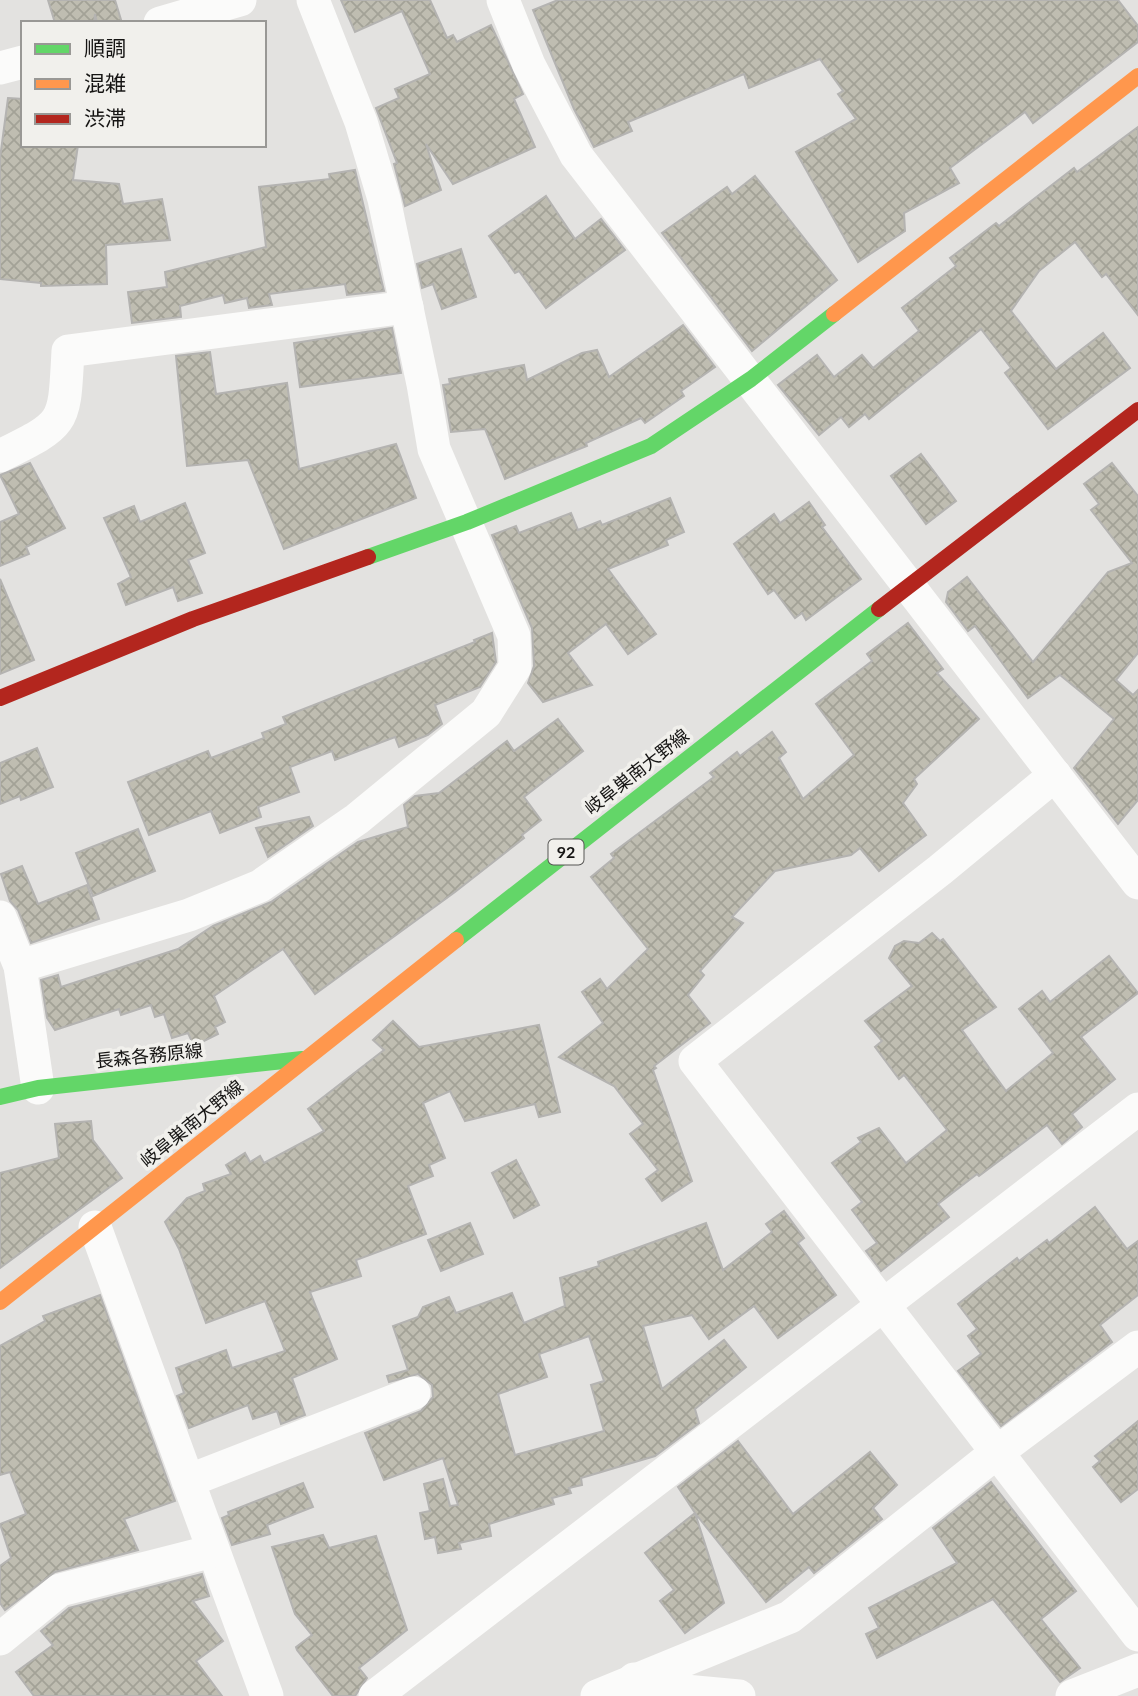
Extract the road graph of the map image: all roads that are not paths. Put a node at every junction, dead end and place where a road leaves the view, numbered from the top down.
1 (240, 0) edge
2 (313, 0) edge
3 (503, 0) edge
4 (167, 21) edge
5 (21, 63) edge
6 (0, 68) edge
7 (1138, 76) edge
8 (407, 307) junction
9 (751, 379) junction
10 (1138, 410) edge
11 (0, 456) edge
12 (467, 522) junction
13 (908, 584) junction
14 (0, 698) edge
15 (1055, 775) junction
16 (1138, 883) edge
17 (0, 917) edge
18 (20, 966) junction
19 (302, 1059) junction
20 (38, 1087) junction
21 (0, 1097) edge
22 (1138, 1109) edge
23 (95, 1227) junction
24 (0, 1303) edge
25 (885, 1306) junction
26 (1138, 1347) edge
27 (414, 1393) dead end
28 (996, 1452) junction
29 (188, 1482) junction
30 (214, 1551) junction
31 (1138, 1635) edge
32 (0, 1639) edge
33 (1138, 1671) edge
34 (634, 1679) junction
35 (267, 1696) edge
36 (375, 1696) edge
37 (597, 1696) edge
38 (739, 1696) edge
39 (1072, 1696) edge

1 - 4 street
2 - 8 street
3 - 9 street
5 - 6 street
7 - 9 main road
8 - 11 street
8 - 12 street
9 - 12 main road
9 - 13 street
10 - 13 main road, 岐阜巣南大野線 / 92
12 - 14 main road
12 - 18 street
13 - 15 street
13 - 19 main road, 岐阜巣南大野線 / 92
15 - 16 street
15 - 25 street
17 - 18 street
18 - 20 street
19 - 20 main road, 長森各務原線
19 - 23 main road, 岐阜巣南大野線 / 92
20 - 21 main road, 長森各務原線
22 - 25 street
23 - 24 main road, 岐阜巣南大野線 / 92
23 - 29 street
25 - 28 street
25 - 36 street
26 - 28 street
27 - 29 street
28 - 31 street
28 - 34 street
29 - 30 street
30 - 32 street
30 - 35 street
33 - 39 street
34 - 37 street
34 - 38 street

